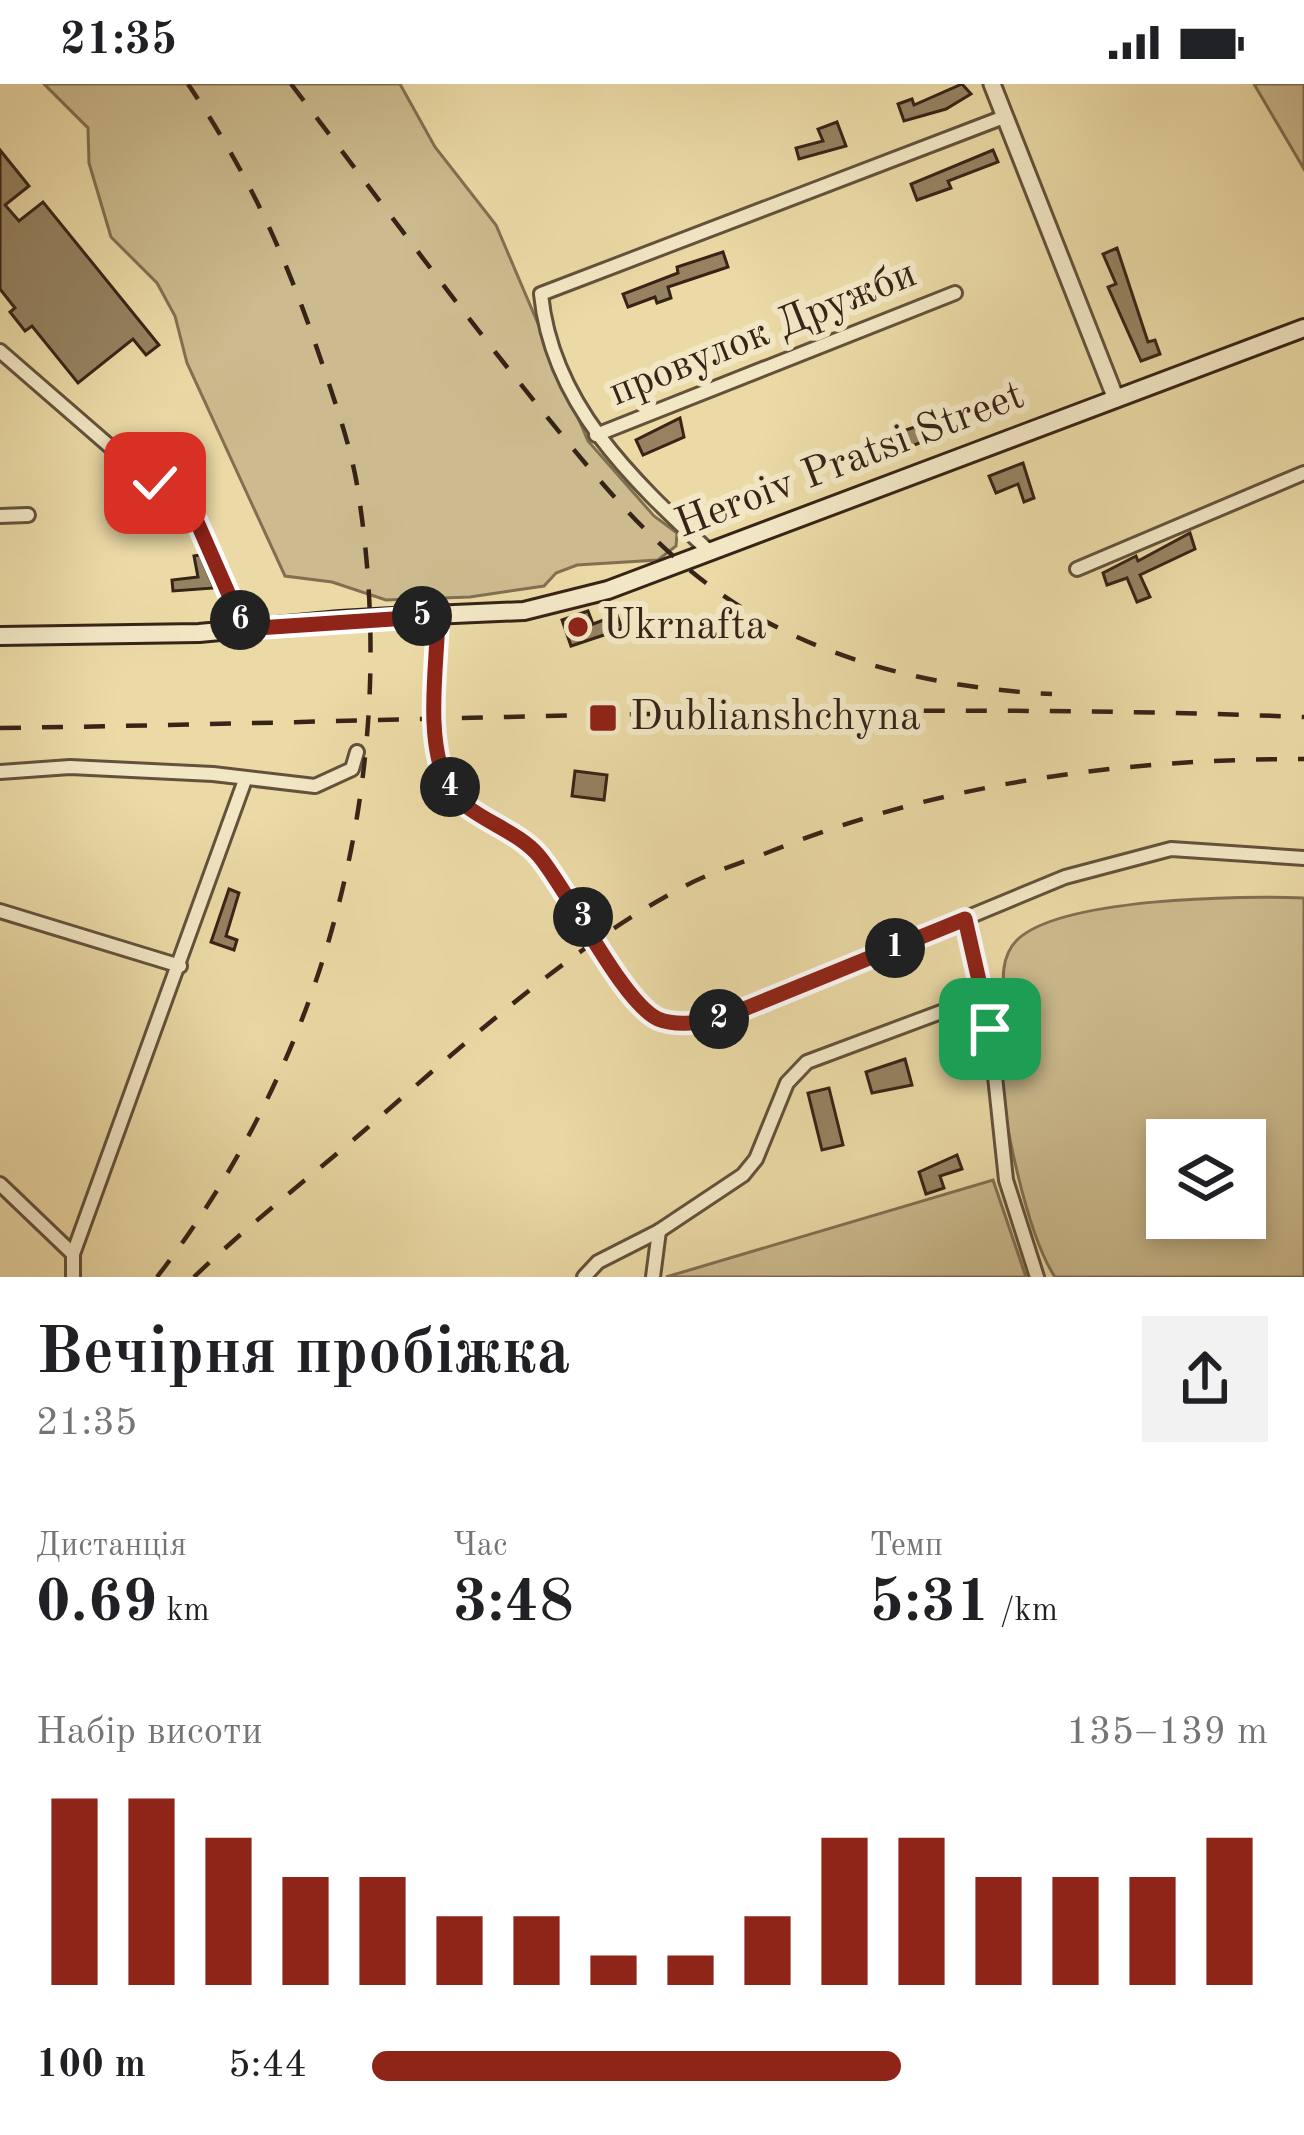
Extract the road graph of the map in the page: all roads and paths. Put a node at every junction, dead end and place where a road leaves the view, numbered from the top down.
1 (992, 84) edge
2 (1004, 117) junction
3 (955, 293) dead end
4 (1304, 328) edge
5 (0, 351) edge
6 (1116, 399) junction
7 (596, 435) junction
8 (1304, 473) edge
9 (28, 515) dead end
10 (0, 516) edge
11 (711, 553) junction
12 (1076, 569) dead end
13 (438, 616) junction
14 (244, 629) junction
15 (0, 636) edge
16 (357, 752) dead end
17 (0, 772) edge
18 (245, 780) junction
19 (1304, 858) edge
20 (0, 910) edge
21 (965, 919) junction
22 (180, 967) junction
23 (984, 996) junction
24 (0, 1184) edge
25 (659, 1231) junction
26 (73, 1254) junction
27 (73, 1276) edge
28 (648, 1276) edge
29 (584, 1277) edge
30 (1037, 1277) edge

1 - 2 street
2 - 6 street
2 - 7 street
3 - 7 street, провулок Дружби
4 - 6 main road, Heroiv Pratsi Street
5 - 14 street
6 - 11 main road, Heroiv Pratsi Street
7 - 11 street
8 - 12 street
9 - 10 street
11 - 13 main road, Heroiv Pratsi Street
13 - 14 main road, Heroiv Pratsi Street, bridge
13 - 21 street
14 - 15 main road, Heroiv Pratsi Street
16 - 18 street
17 - 18 street
18 - 22 street
19 - 21 street
20 - 22 street
21 - 23 street
22 - 26 street
23 - 25 street
23 - 30 street
24 - 26 street
25 - 28 street
25 - 29 street
26 - 27 street

